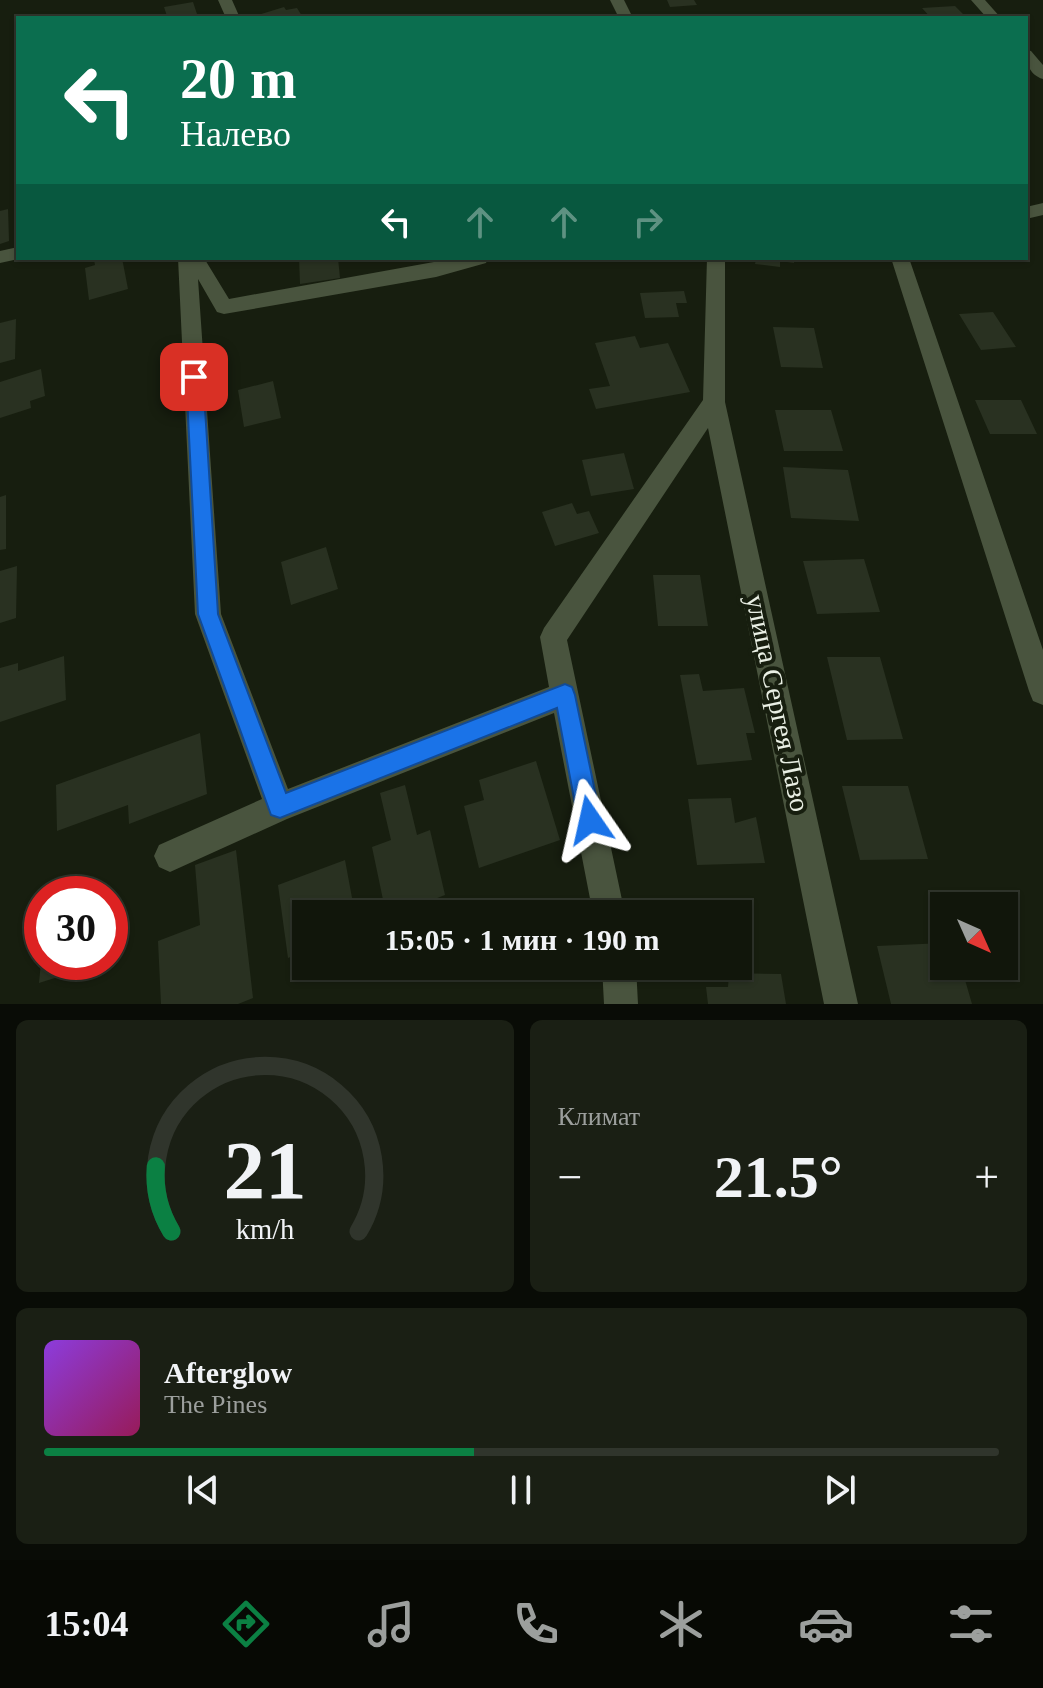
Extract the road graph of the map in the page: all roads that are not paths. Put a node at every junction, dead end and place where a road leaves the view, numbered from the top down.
1 (978, 0) edge
2 (992, 16) edge
3 (1028, 56) edge
4 (1043, 74) edge
5 (187, 260) edge
6 (196, 260) edge
7 (472, 260) edge
8 (716, 260) edge
9 (901, 260) edge
10 (714, 402) junction
11 (1043, 691) edge
12 (565, 695) junction
13 (280, 807) junction
14 (170, 856) dead end
15 (606, 900) edge
16 (620, 980) edge
17 (621, 1004) edge
18 (841, 1004) edge

1 - 2 street
3 - 4 street
5 - 13 street
6 - 7 street
8 - 10 street, улица Сергея Лазо
9 - 11 street
10 - 12 street
10 - 18 street, улица Сергея Лазо
12 - 13 street
12 - 15 street
13 - 14 street
16 - 17 street

